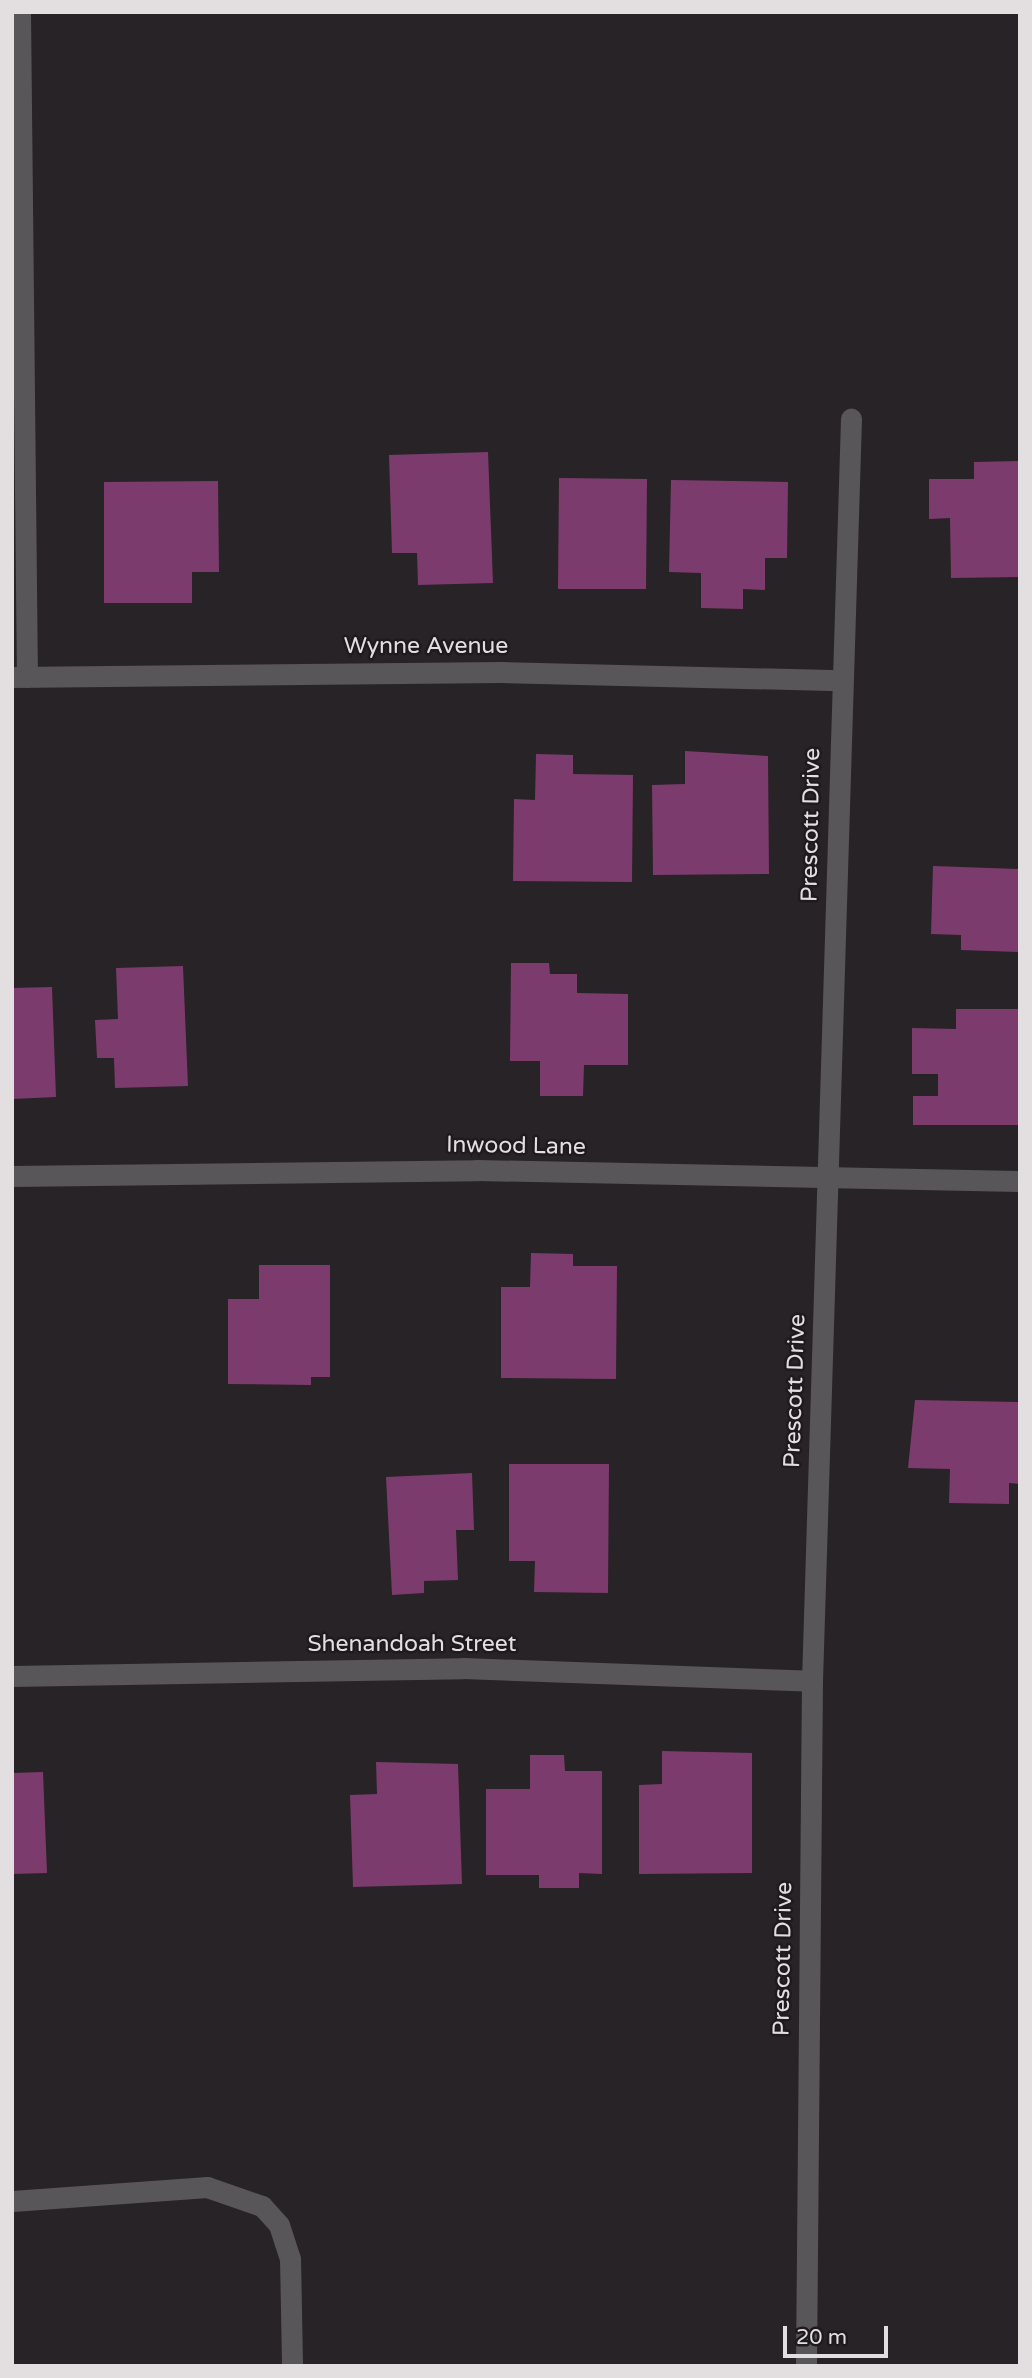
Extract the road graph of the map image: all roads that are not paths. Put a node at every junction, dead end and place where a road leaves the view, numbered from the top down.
1 (20, 12) edge
2 (851, 419) dead end
3 (20, 677) edge
4 (840, 680) junction
5 (12, 1176) edge
6 (829, 1177) junction
7 (1020, 1181) edge
8 (12, 1676) edge
9 (812, 1681) junction
10 (12, 2201) edge
11 (292, 2366) edge
12 (806, 2366) edge

1 - 3 street
2 - 4 street, Prescott Drive
3 - 4 street, Wynne Avenue
4 - 6 street, Prescott Drive
5 - 6 street, Inwood Lane
6 - 7 street, Inwood Lane
6 - 9 street, Prescott Drive
8 - 9 street, Shenandoah Street
9 - 12 street, Prescott Drive
10 - 11 street

